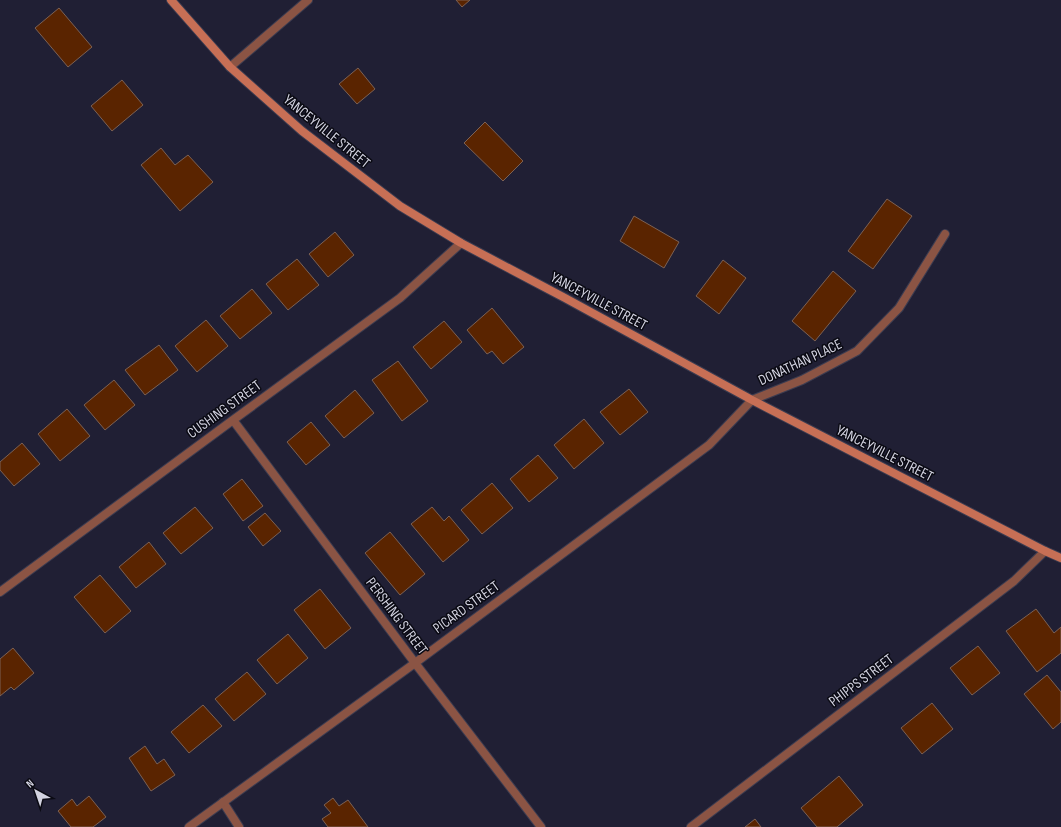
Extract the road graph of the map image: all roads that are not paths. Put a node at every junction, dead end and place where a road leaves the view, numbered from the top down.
1 (171, 0) edge
2 (308, 0) edge
3 (230, 67) junction
4 (945, 234) dead end
5 (461, 243) junction
6 (752, 400) junction
7 (233, 420) junction
8 (1045, 551) junction
9 (1061, 558) edge
10 (0, 592) edge
11 (415, 662) junction
12 (223, 802) junction
13 (189, 827) edge
14 (239, 827) edge
15 (541, 827) edge
16 (691, 827) edge

1 - 3 main road, YANCEYVILLE STREET
2 - 3 street
3 - 5 main road, YANCEYVILLE STREET
4 - 6 street, DONATHAN PLACE
5 - 6 main road, YANCEYVILLE STREET
5 - 7 street, CUSHING STREET
6 - 8 main road, YANCEYVILLE STREET
6 - 11 street, PICARD STREET
7 - 10 street, CUSHING STREET
7 - 11 street, PERSHING STREET
8 - 9 main road, YANCEYVILLE STREET
8 - 16 street, PHIPPS STREET
11 - 12 street, PICARD STREET
11 - 15 street, PERSHING STREET
12 - 13 street, PICARD STREET
12 - 14 street

